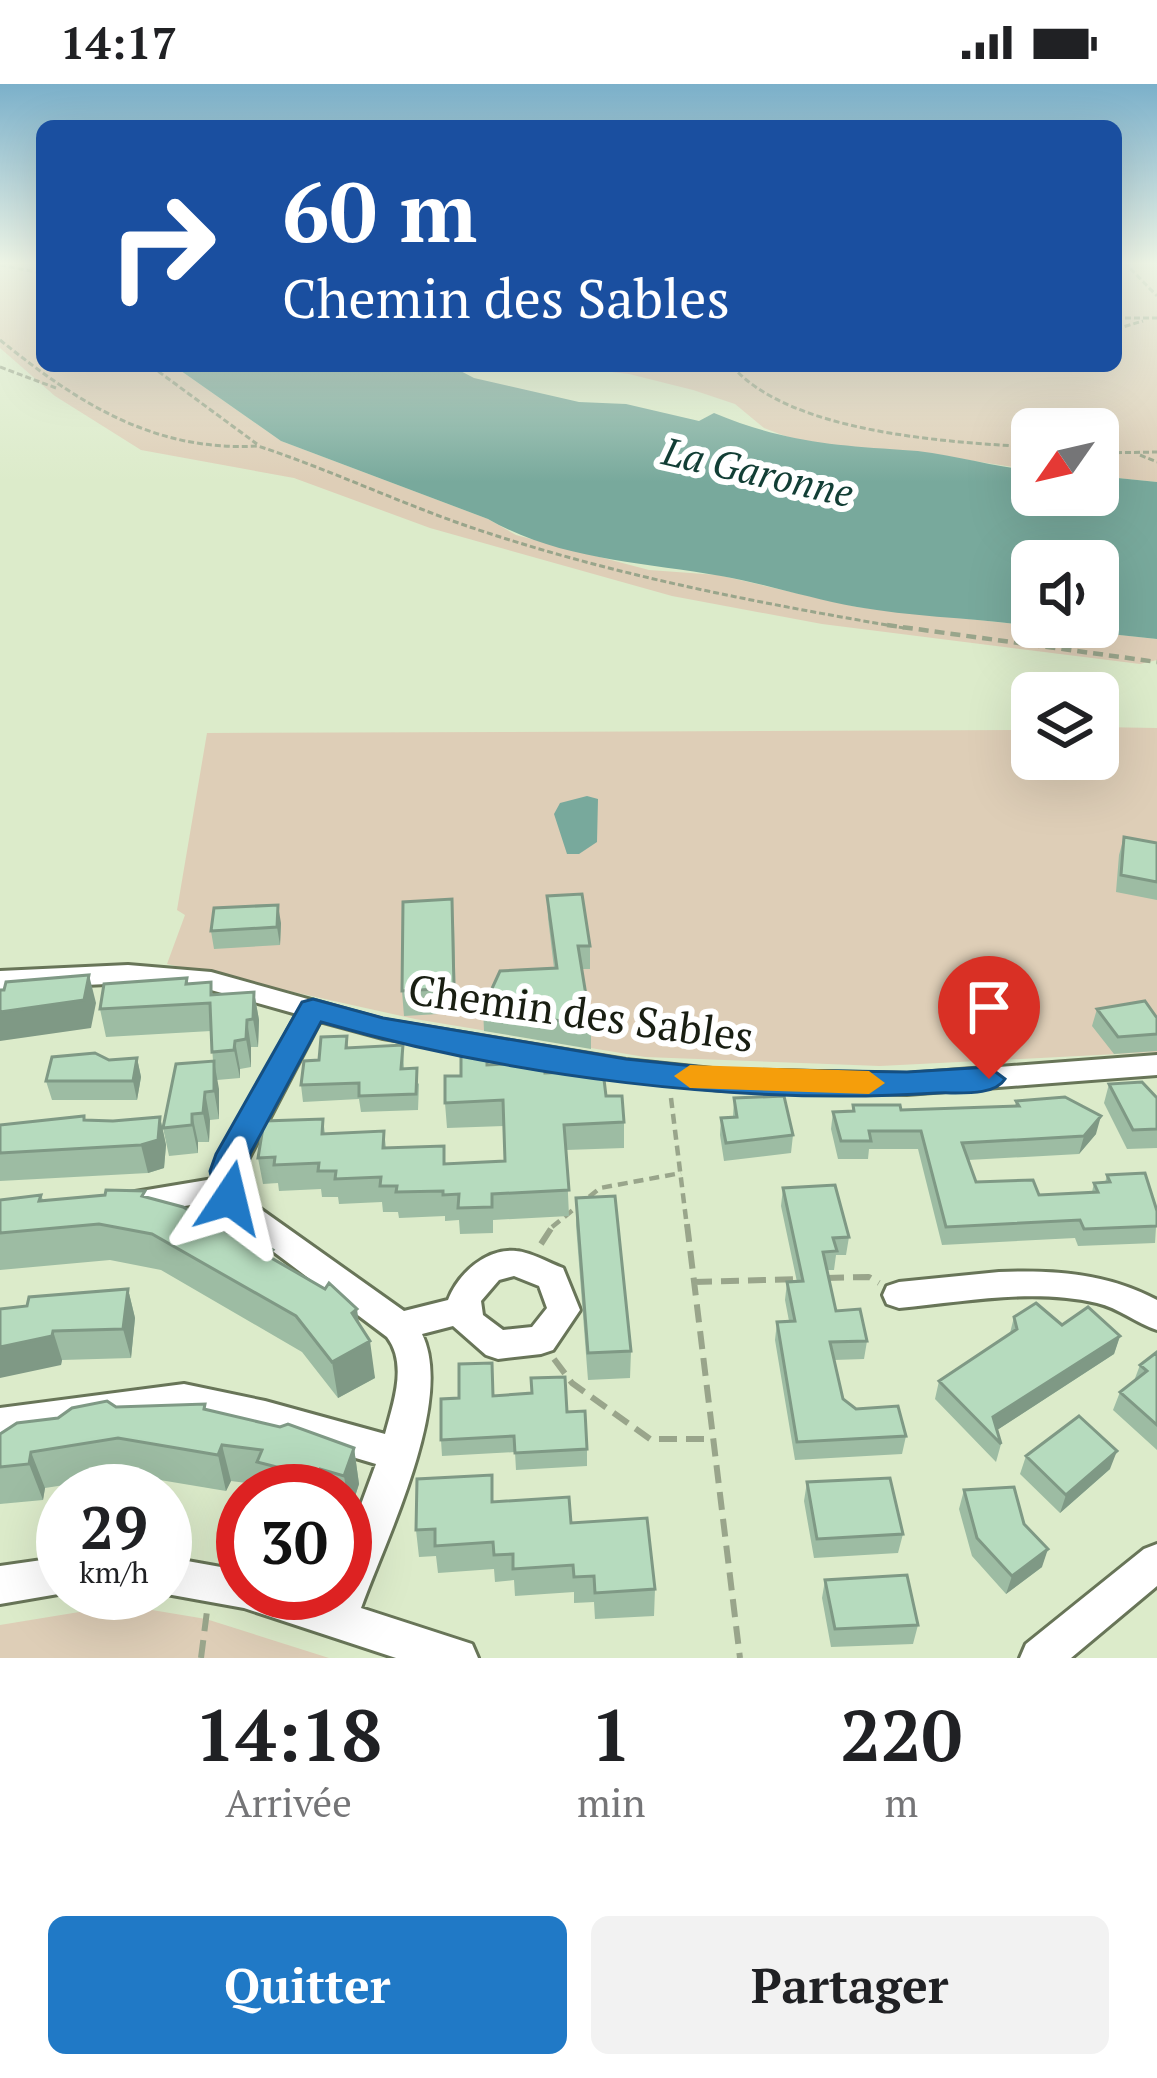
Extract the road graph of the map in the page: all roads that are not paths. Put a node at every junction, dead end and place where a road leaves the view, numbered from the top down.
1 (0, 980) edge
2 (313, 1009) junction
3 (1157, 1065) edge
4 (229, 1185) junction
5 (86, 1207) edge
6 (899, 1294) road end
7 (463, 1310) junction
8 (1157, 1316) edge
9 (398, 1326) junction
10 (0, 1424) edge
11 (394, 1454) junction
12 (372, 1518) edge
13 (1157, 1562) edge
14 (0, 1585) edge
15 (36, 1587) edge
16 (340, 1620) edge
17 (458, 1658) edge
18 (1040, 1658) edge

1 - 2 street, Chemin des Sables
2 - 3 street, Chemin des Sables
2 - 4 street
4 - 5 street
4 - 9 street
6 - 8 street
7 - 7 street
7 - 9 street
9 - 11 street
10 - 11 street
11 - 12 street
13 - 18 street
14 - 15 street
16 - 17 street

